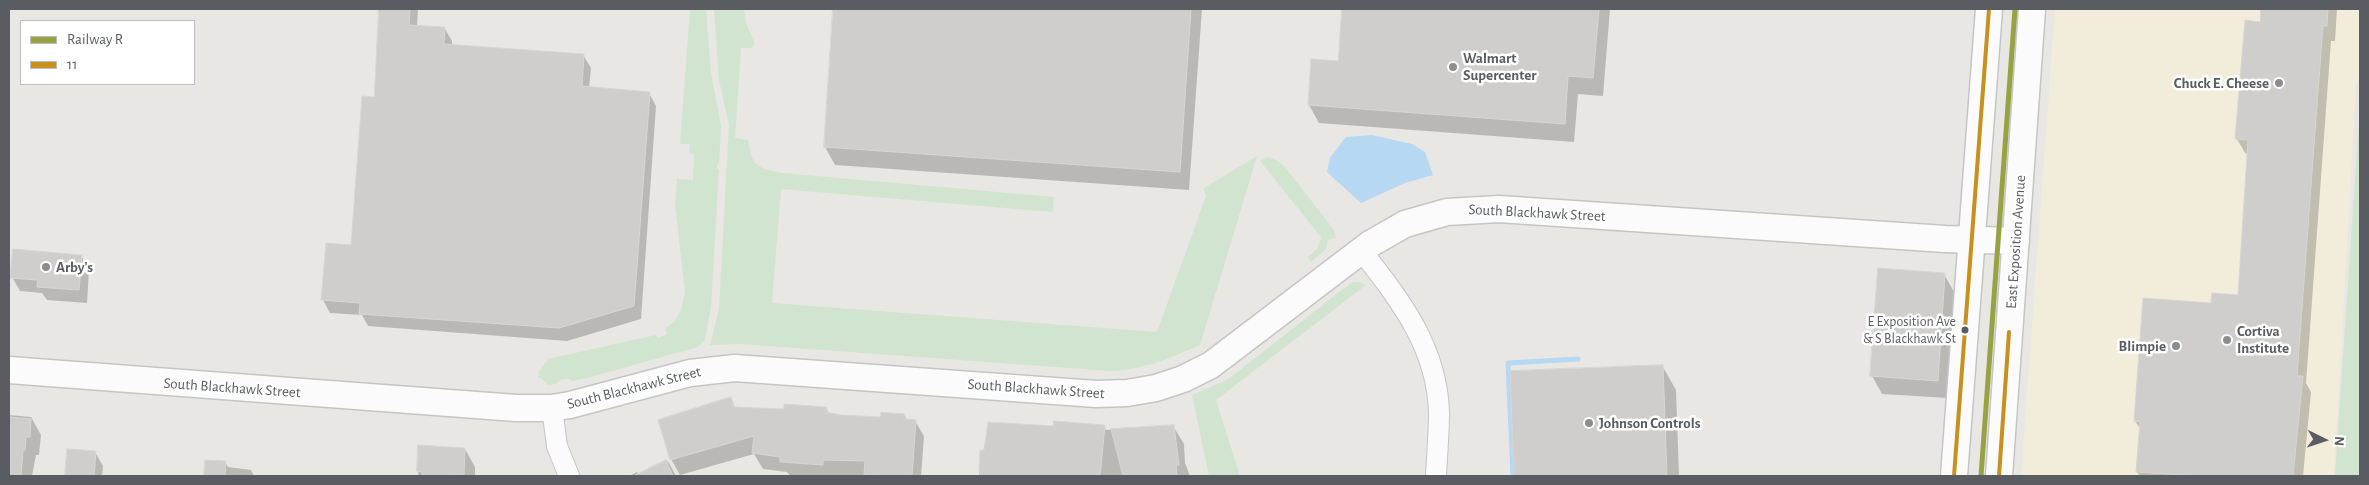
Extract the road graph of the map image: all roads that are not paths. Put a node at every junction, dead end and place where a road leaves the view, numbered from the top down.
1 (1989, 9) edge
2 (2032, 9) edge
3 (1972, 241) junction
4 (2016, 241) junction
5 (1361, 250) junction
6 (9, 370) edge
7 (552, 408) junction
8 (569, 476) edge
9 (1436, 476) edge
10 (1954, 476) edge
11 (1999, 476) edge

1 - 3 street
2 - 4 street, East Exposition Avenue
3 - 4 street, South Blackhawk Street
3 - 5 street, South Blackhawk Street
3 - 10 street
4 - 11 street, East Exposition Avenue
5 - 7 street, South Blackhawk Street
5 - 9 street
6 - 7 street, South Blackhawk Street
7 - 8 street

